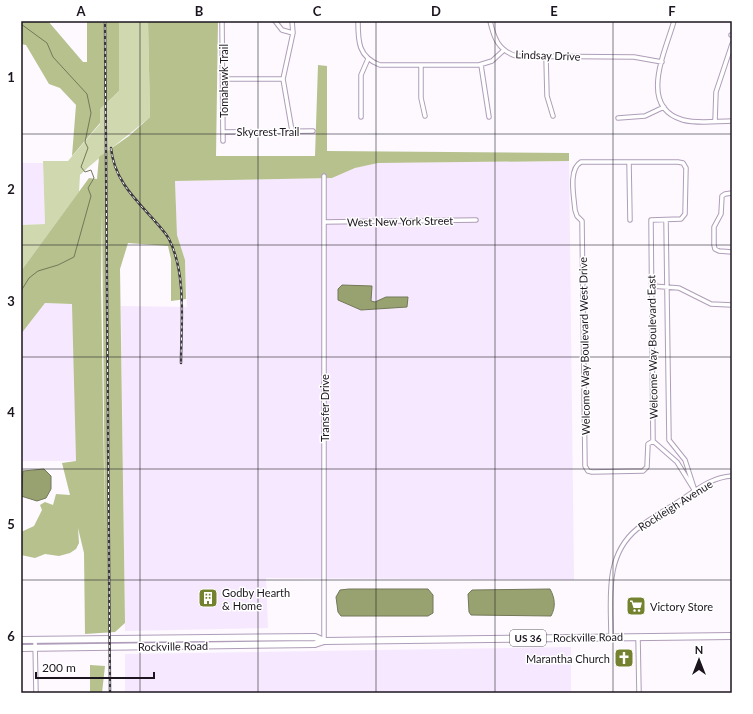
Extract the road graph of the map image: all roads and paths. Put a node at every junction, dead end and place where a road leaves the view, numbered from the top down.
1 (222, 21) edge
2 (275, 21) edge
3 (292, 21) edge
4 (358, 21) edge
5 (490, 21) edge
6 (674, 21) edge
7 (293, 33) junction
8 (732, 44) edge
9 (504, 50) junction
10 (546, 57) junction
11 (368, 59) junction
12 (662, 62) junction
13 (481, 64) junction
14 (421, 65) junction
15 (222, 79) junction
16 (283, 79) junction
17 (664, 106) junction
18 (426, 116) dead end
19 (553, 116) dead end
20 (361, 117) dead end
21 (488, 117) dead end
22 (618, 118) dead end
23 (715, 120) junction
24 (732, 121) edge
25 (313, 131) dead end
26 (223, 132) junction
27 (292, 132) junction
28 (223, 141) dead end
29 (629, 162) junction
30 (324, 176) dead end
31 (732, 193) edge
32 (476, 220) dead end
33 (630, 220) dead end
34 (666, 220) junction
35 (324, 222) junction
36 (732, 252) edge
37 (652, 286) junction
38 (667, 286) junction
39 (732, 305) edge
40 (653, 441) junction
41 (646, 469) joint
42 (732, 476) edge
43 (694, 491) junction
44 (732, 636) edge
45 (611, 637) junction
46 (638, 637) junction
47 (21, 640) edge
48 (35, 640) junction
49 (324, 641) junction
50 (21, 648) edge
51 (35, 648) junction
52 (36, 693) edge
53 (639, 693) edge

1 - 15 street, Tomahawk Trail
2 - 7 street
3 - 7 street
4 - 11 street
5 - 9 street
6 - 12 street
7 - 16 street
8 - 23 street
9 - 10 street, Lindsay Drive
9 - 13 street, Lindsay Drive
10 - 12 street, Lindsay Drive
10 - 19 street
11 - 14 street, Lindsay Drive
11 - 20 street
12 - 17 street
13 - 14 street, Lindsay Drive
13 - 21 street
14 - 18 street
15 - 16 street
15 - 26 street, Tomahawk Trail
16 - 27 street
17 - 22 street
17 - 23 street
23 - 24 street
25 - 27 street, Skycrest Trail
26 - 27 street, Skycrest Trail
26 - 28 street, Tomahawk Trail
29 - 33 street
29 - 34 street
29 - 41 street, Welcome Way Boulevard West Drive
30 - 35 street, Transfer Drive
31 - 36 street
32 - 35 street, West New York Street
34 - 37 street, Welcome Way Boulevard East
34 - 38 street
35 - 49 street, Transfer Drive
37 - 38 street
37 - 40 street, Welcome Way Boulevard East
38 - 39 street
38 - 43 street
40 - 41 street, Welcome Way Boulevard East
40 - 43 street
42 - 43 street, Rockleigh Avenue
43 - 45 street, Rockleigh Avenue
44 - 46 main road, Rockville Road / US 36
45 - 46 main road, Rockville Road / US 36
45 - 49 main road, Rockville Road / US 36
46 - 53 street
47 - 48 main road, Rockville Road / US 36
48 - 49 main road, Rockville Road / US 36
48 - 51 street
49 - 51 main road, Rockville Road / US 36
50 - 51 main road, Rockville Road / US 36
51 - 52 street

